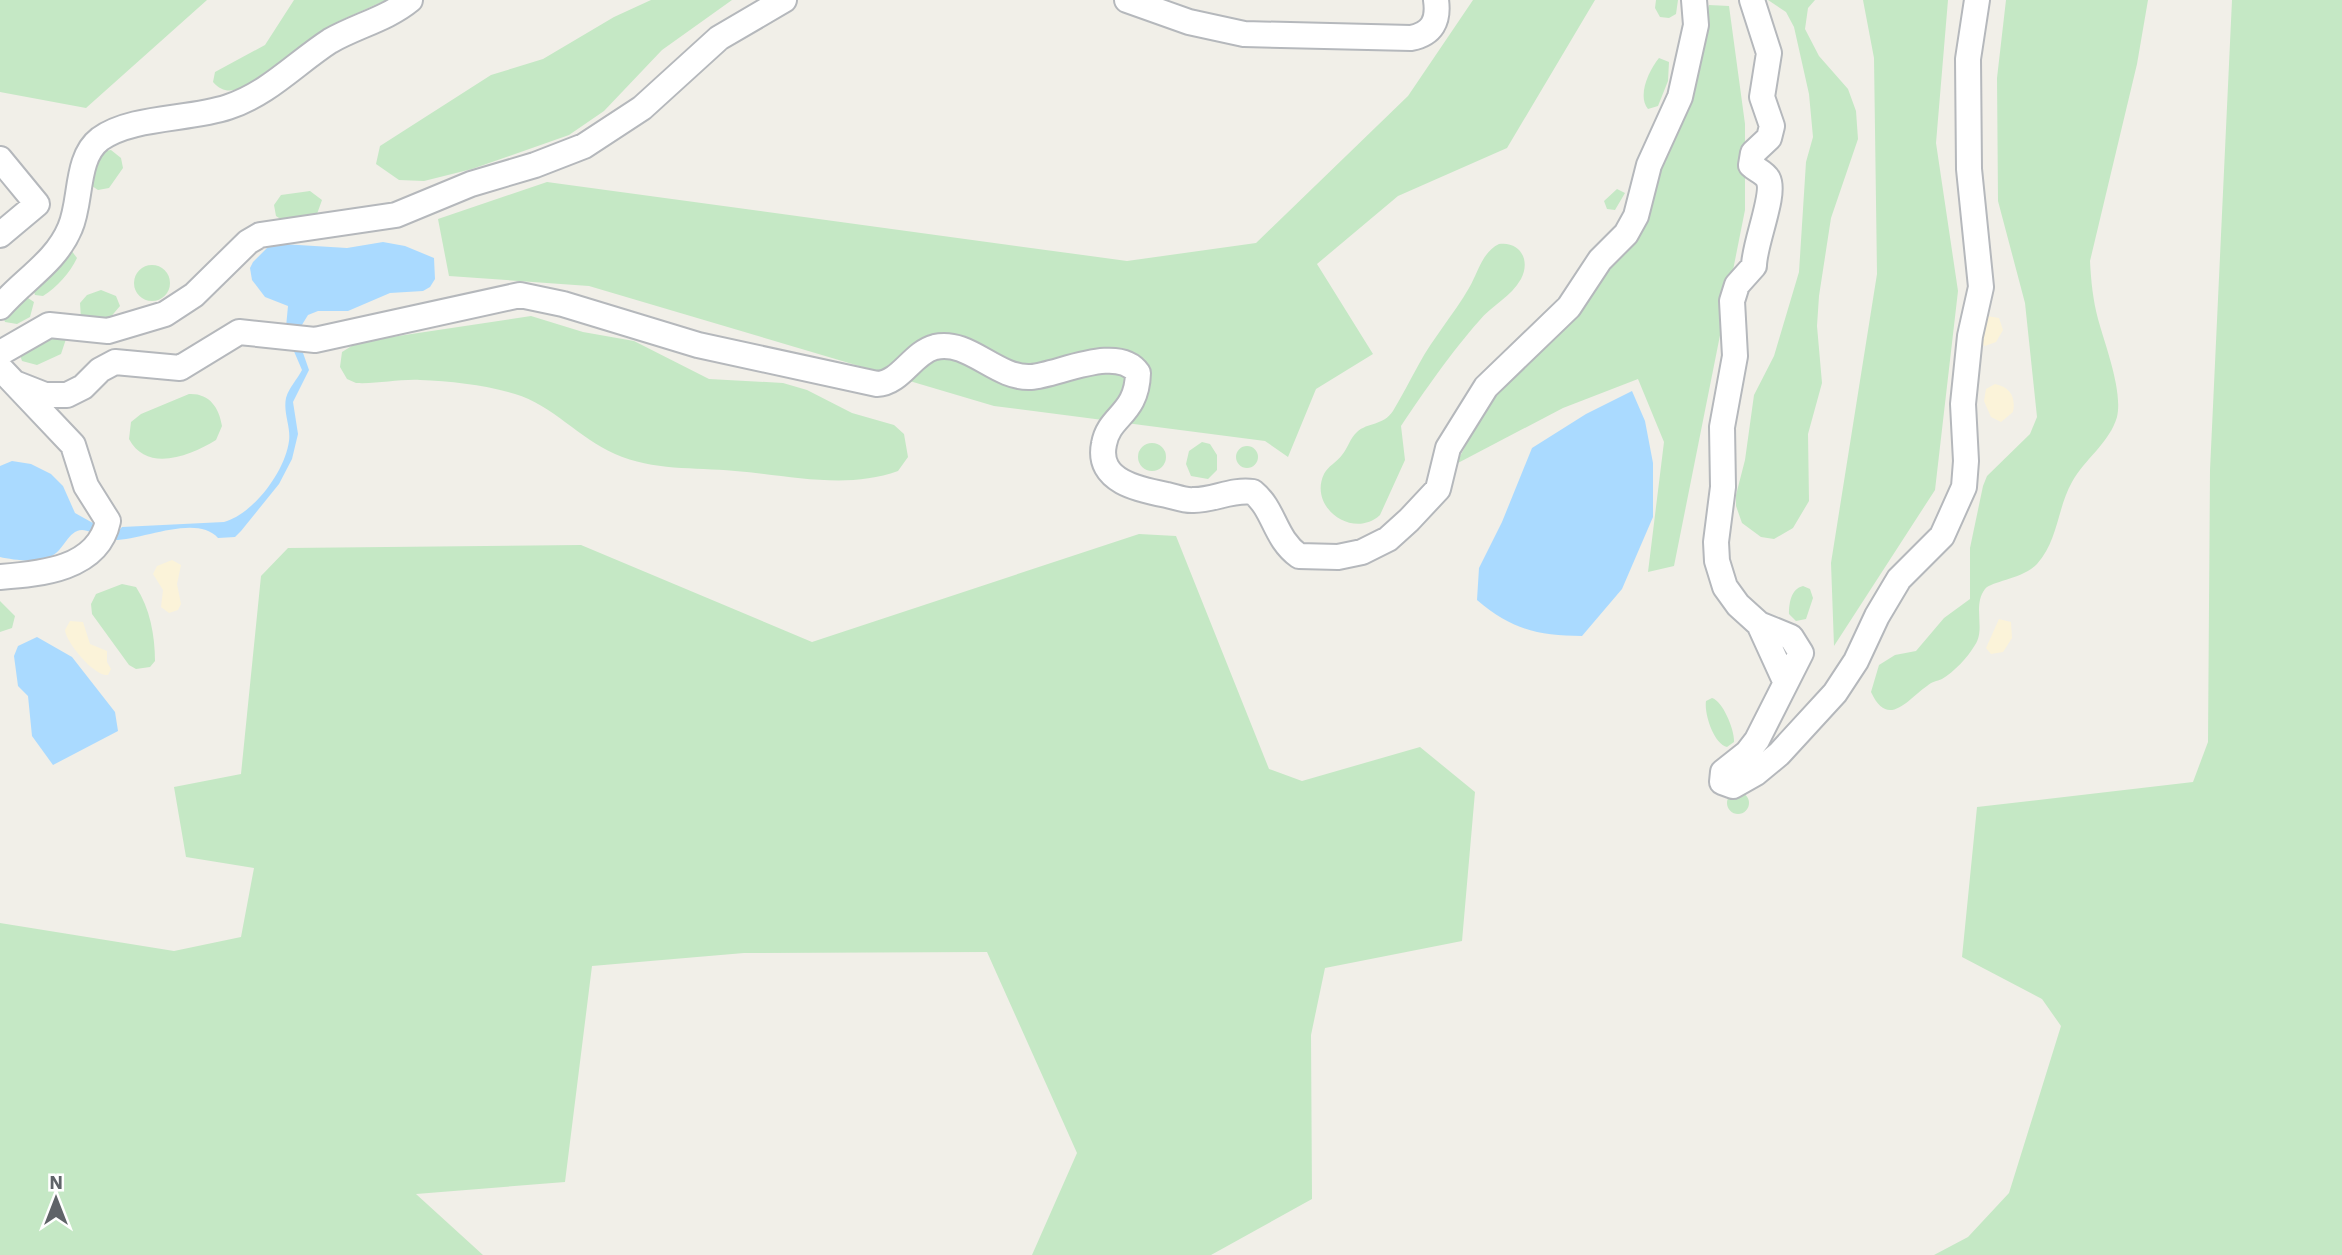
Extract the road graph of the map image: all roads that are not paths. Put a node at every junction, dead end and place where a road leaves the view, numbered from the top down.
1 (410, 0) edge
2 (784, 0) edge
3 (1127, 0) edge
4 (1436, 0) edge
5 (1694, 0) edge
6 (1752, 0) edge
7 (1977, 0) edge
8 (0, 159) edge
9 (0, 235) edge
10 (0, 307) edge
11 (0, 352) edge
12 (8, 376) edge
13 (0, 577) edge
14 (1770, 715) junction
15 (1798, 733) junction

1 - 10 street
2 - 11 street
3 - 4 street
5 - 12 street
6 - 14 street
7 - 15 street
8 - 9 street
12 - 13 street
14 - 15 street
14 - 15 street

